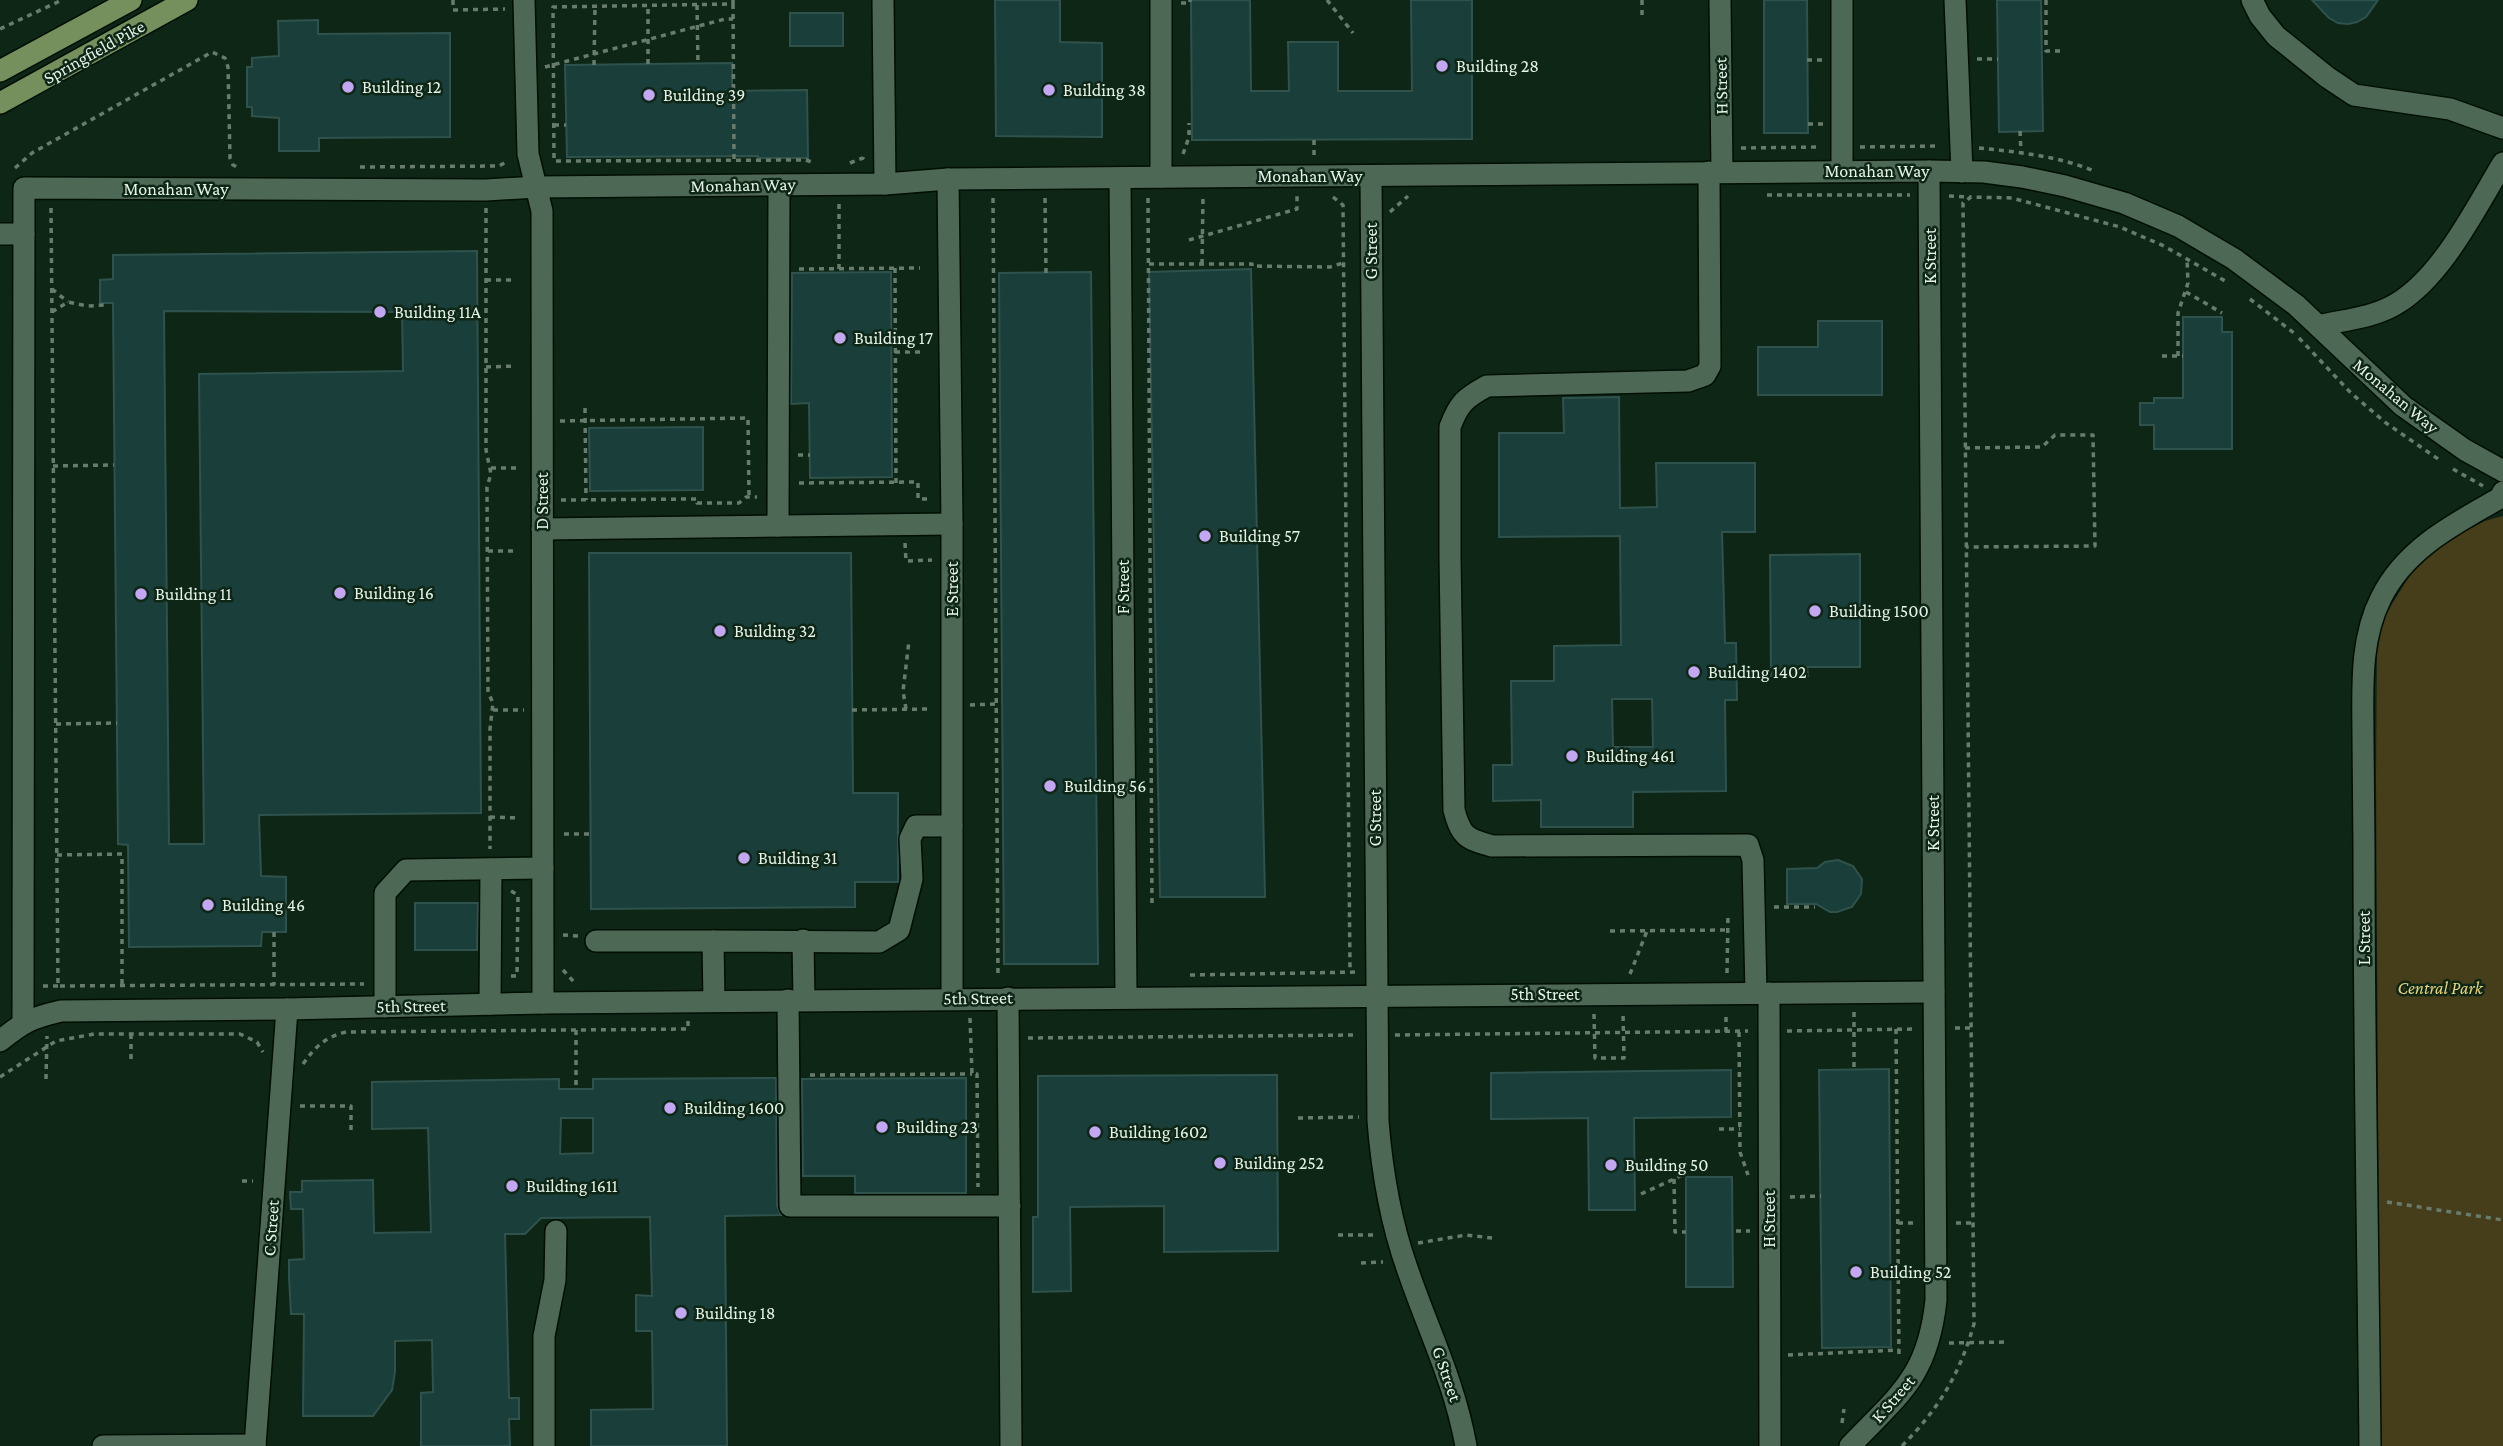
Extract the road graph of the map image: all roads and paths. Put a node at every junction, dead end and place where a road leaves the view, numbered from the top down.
1 (62, 0) edge
2 (131, 0) edge
3 (187, 0) edge
4 (453, 0) edge
5 (883, 0) edge
6 (1161, 0) edge
7 (1327, 0) edge
8 (1642, 0) edge
9 (1720, 0) edge
10 (1842, 0) edge
11 (1955, 0) edge
12 (2046, 0) edge
13 (2252, 0) edge
14 (733, 2) edge
15 (524, 4) edge
16 (648, 5) junction
17 (697, 5) junction
18 (552, 6) junction
19 (595, 6) junction
20 (733, 19) junction
21 (1643, 19) dead end
22 (698, 26) junction
23 (0, 29) edge
24 (1353, 33) dead end
25 (648, 39) junction
26 (2063, 51) dead end
27 (594, 54) junction
28 (1971, 58) dead end
29 (1998, 58) dead end
30 (1807, 60) dead end
31 (1829, 60) dead end
32 (648, 64) dead end
33 (698, 64) dead end
34 (553, 65) junction
35 (594, 65) dead end
36 (0, 71) edge
37 (526, 72) junction
38 (0, 103) edge
39 (1808, 124) dead end
40 (1830, 124) dead end
41 (2503, 128) edge
42 (2020, 131) dead end
43 (1314, 140) dead end
44 (869, 146) dead end
45 (512, 153) dead end
46 (2021, 153) dead end
47 (1314, 157) dead end
48 (734, 160) junction
49 (825, 163) dead end
50 (839, 163) dead end
51 (2503, 163) edge
52 (485, 166) junction
53 (238, 167) dead end
54 (348, 167) dead end
55 (1842, 171) junction
56 (1929, 171) junction
57 (1715, 172) junction
58 (1962, 172) junction
59 (1370, 176) junction
60 (1161, 177) junction
61 (948, 179) junction
62 (17, 183) junction
63 (885, 184) junction
64 (779, 185) junction
65 (1119, 186) junction
66 (537, 187) junction
67 (485, 190) junction
68 (1203, 193) dead end
69 (1308, 193) dead end
70 (1326, 195) dead end
71 (1045, 196) dead end
72 (839, 198) dead end
73 (985, 198) dead end
74 (51, 205) dead end
75 (0, 234) edge
76 (24, 234) junction
77 (1202, 236) junction
78 (1189, 240) dead end
79 (2187, 258) junction
80 (1343, 263) junction
81 (1149, 264) junction
82 (1202, 264) junction
83 (895, 268) junction
84 (920, 268) dead end
85 (839, 269) junction
86 (786, 270) dead end
87 (1046, 273) dead end
88 (486, 280) junction
89 (514, 280) dead end
90 (2233, 286) dead end
91 (52, 289) junction
92 (2186, 292) junction
93 (2244, 294) dead end
94 (68, 302) junction
95 (106, 303) dead end
96 (52, 312) junction
97 (2222, 313) dead end
98 (2318, 326) junction
99 (895, 352) junction
100 (920, 352) dead end
101 (2162, 356) dead end
102 (516, 366) dead end
103 (486, 367) junction
104 (585, 408) dead end
105 (558, 421) dead end
106 (585, 421) junction
107 (1965, 448) junction
108 (53, 466) junction
109 (114, 466) dead end
110 (491, 468) junction
111 (517, 468) dead end
112 (2503, 471) edge
113 (896, 482) junction
114 (778, 490) junction
115 (2503, 493) edge
116 (749, 497) junction
117 (938, 499) dead end
118 (559, 500) dead end
119 (586, 500) junction
120 (952, 524) junction
121 (778, 526) junction
122 (542, 530) junction
123 (1966, 547) junction
124 (488, 551) junction
125 (517, 551) dead end
126 (909, 641) dead end
127 (996, 704) junction
128 (952, 708) junction
129 (906, 709) junction
130 (852, 710) dead end
131 (117, 723) dead end
132 (56, 724) junction
133 (490, 817) junction
134 (519, 818) dead end
135 (952, 826) junction
136 (562, 834) dead end
137 (590, 834) dead end
138 (57, 855) junction
139 (543, 868) junction
140 (493, 869) junction
141 (1152, 905) dead end
142 (1754, 907) junction
143 (1815, 907) dead end
144 (1728, 930) dead end
145 (1610, 931) dead end
146 (274, 932) dead end
147 (563, 935) dead end
148 (589, 938) joint
149 (803, 940) junction
150 (713, 941) junction
151 (385, 984) junction
152 (274, 985) junction
153 (122, 986) junction
154 (1003, 990) junction
155 (1853, 992) junction
156 (1934, 992) junction
157 (1762, 993) junction
158 (490, 994) junction
159 (1594, 994) junction
160 (1350, 995) junction
161 (1377, 995) junction
162 (1126, 997) junction
163 (952, 999) junction
164 (796, 1000) junction
165 (714, 1001) junction
166 (544, 1003) junction
167 (385, 1007) junction
168 (286, 1009) junction
169 (970, 1016) dead end
170 (688, 1018) dead end
171 (23, 1023) junction
172 (1935, 1028) junction
173 (1971, 1028) junction
174 (1896, 1029) junction
175 (576, 1030) junction
176 (1854, 1030) junction
177 (1769, 1031) junction
178 (1739, 1032) junction
179 (1595, 1033) junction
180 (131, 1034) junction
181 (1377, 1035) junction
182 (1009, 1038) junction
183 (0, 1041) edge
184 (46, 1048) junction
185 (265, 1055) dead end
186 (1610, 1058) dead end
187 (131, 1059) dead end
188 (1854, 1070) dead end
189 (300, 1074) dead end
190 (805, 1074) dead end
191 (972, 1074) junction
192 (0, 1077) edge
193 (46, 1079) dead end
194 (576, 1089) dead end
195 (299, 1095) dead end
196 (1365, 1117) dead end
197 (1298, 1118) dead end
198 (1719, 1129) dead end
199 (1740, 1129) junction
200 (352, 1134) dead end
201 (1685, 1174) dead end
202 (1749, 1177) dead end
203 (1674, 1179) junction
204 (242, 1181) dead end
205 (256, 1181) dead end
206 (1641, 1194) dead end
207 (1821, 1196) dead end
208 (1781, 1197) dead end
209 (978, 1199) dead end
210 (2367, 1199) junction
211 (1010, 1206) junction
212 (2503, 1220) edge
213 (556, 1231) dead end
214 (1749, 1231) dead end
215 (1686, 1232) dead end
216 (1492, 1238) dead end
217 (1754, 1241) dead end
218 (1415, 1244) dead end
219 (2007, 1342) dead end
220 (1968, 1343) junction
221 (1928, 1346) junction
222 (1899, 1350) junction
223 (1783, 1355) dead end
224 (1899, 1362) dead end
225 (255, 1445) edge
226 (103, 1446) edge
227 (544, 1446) edge
228 (1011, 1446) edge
229 (1466, 1446) edge
230 (1770, 1446) edge
231 (1850, 1446) edge
232 (1902, 1446) edge
233 (2370, 1446) edge

1 - 23 path
2 - 36 main road, Springfield Pike
3 - 38 main road, Springfield Pike
4 - 15 path
5 - 63 street
6 - 60 street
7 - 24 path
8 - 21 path
9 - 57 street, H Street
10 - 55 street
11 - 58 street
12 - 26 path
13 - 41 street
14 - 17 path
14 - 20 path
15 - 18 path
15 - 37 street, D Street
16 - 17 path
16 - 19 path
16 - 25 path
17 - 22 path
18 - 19 path
18 - 34 path
19 - 27 path
20 - 22 path
20 - 48 path
22 - 25 path
22 - 33 path
25 - 27 path
25 - 32 path
27 - 34 path
27 - 35 path
28 - 29 path
30 - 31 path
34 - 37 path
34 - 48 path
37 - 66 street, D Street
39 - 40 path
42 - 46 path
43 - 47 path
44 - 50 path
45 - 52 path
48 - 49 path
51 - 98 street
52 - 54 path
52 - 67 path
53 - 62 path
55 - 56 street, Monahan Way
55 - 57 street, Monahan Way
56 - 58 street, Monahan Way
56 - 156 street, K Street
57 - 59 street, Monahan Way
57 - 142 street, H Street
58 - 98 street, Monahan Way
59 - 60 street, Monahan Way
59 - 161 street, G Street
60 - 65 street, Monahan Way
61 - 63 street, Monahan Way
61 - 65 street, Monahan Way
61 - 120 street, E Street
62 - 67 street, Monahan Way
62 - 76 street
63 - 64 street, Monahan Way
64 - 66 street, Monahan Way
64 - 114 street
65 - 81 path
65 - 162 street, F Street
66 - 67 street, Monahan Way
66 - 122 street, D Street
67 - 88 path
68 - 77 path
69 - 77 path
70 - 80 path
71 - 87 path
72 - 85 path
73 - 127 path
74 - 91 path
75 - 76 street
76 - 171 street
77 - 78 path
77 - 82 path
79 - 90 path
79 - 92 path
79 - 107 path
80 - 82 path
80 - 160 path
81 - 82 path
81 - 141 path
83 - 84 path
83 - 85 path
83 - 99 path
85 - 86 path
88 - 89 path
88 - 103 path
91 - 94 path
91 - 96 path
92 - 97 path
92 - 101 path
93 - 115 path
94 - 95 path
94 - 96 path
96 - 108 path
98 - 112 street, Monahan Way
99 - 100 path
99 - 113 path
102 - 103 path
103 - 110 path
104 - 106 path
105 - 106 path
106 - 116 path
106 - 119 path
107 - 123 path
107 - 123 path
108 - 109 path
108 - 132 path
110 - 111 path
110 - 124 path
113 - 114 path
113 - 117 path
114 - 116 path
114 - 121 street
115 - 210 street, L Street
116 - 119 path
118 - 119 path
120 - 121 street
120 - 128 street, E Street
121 - 122 street
122 - 139 street, D Street
123 - 173 path
124 - 125 path
124 - 133 path
126 - 129 path
127 - 128 path
127 - 154 path
128 - 129 path
128 - 135 street, E Street
129 - 130 path
131 - 132 path
132 - 138 path
133 - 134 path
133 - 140 path
135 - 149 street
135 - 163 street, E Street
136 - 137 path
138 - 153 path
138 - 153 path
139 - 140 street
139 - 166 street, D Street
140 - 151 street
140 - 158 street
140 - 158 path
142 - 143 path
142 - 157 street, H Street
144 - 145 path
146 - 152 path
147 - 148 path
148 - 150 street
149 - 150 street
149 - 164 street
150 - 165 street
151 - 152 path
151 - 167 street
152 - 153 path
154 - 162 street, 5th Street
154 - 163 street, 5th Street
154 - 182 street
155 - 156 street, 5th Street
155 - 157 street, 5th Street
155 - 176 path
156 - 172 street, K Street
157 - 159 street, 5th Street
157 - 177 street, H Street
158 - 166 street, 5th Street
158 - 167 street, 5th Street
159 - 161 street, 5th Street
159 - 179 path
160 - 161 street, 5th Street
160 - 162 street, 5th Street
161 - 181 street, G Street
163 - 164 street, 5th Street
164 - 165 street, 5th Street
164 - 211 street
165 - 166 street, 5th Street
167 - 168 street, 5th Street
168 - 171 street, 5th Street
168 - 225 street, C Street
169 - 191 path
170 - 175 path
171 - 183 street
172 - 173 path
172 - 174 path
172 - 221 street, K Street
173 - 220 path
174 - 176 path
174 - 222 path
175 - 189 path
175 - 194 path
176 - 177 path
176 - 188 path
177 - 178 path
177 - 230 street, H Street
178 - 179 path
178 - 199 path
179 - 181 path
179 - 186 path
180 - 184 path
180 - 185 path
180 - 187 path
181 - 182 path
181 - 229 street, G Street
182 - 211 street
184 - 192 path
184 - 193 path
190 - 191 path
191 - 209 path
195 - 200 path
196 - 197 path
198 - 199 path
199 - 202 path
201 - 203 path
203 - 206 path
203 - 215 path
204 - 205 path
207 - 208 path
210 - 212 path
210 - 233 street, L Street
211 - 228 street
213 - 227 street
214 - 217 path
216 - 218 path
219 - 220 path
220 - 221 path
220 - 232 path
221 - 222 path
221 - 231 street, K Street
222 - 223 path
222 - 224 path
225 - 226 street

